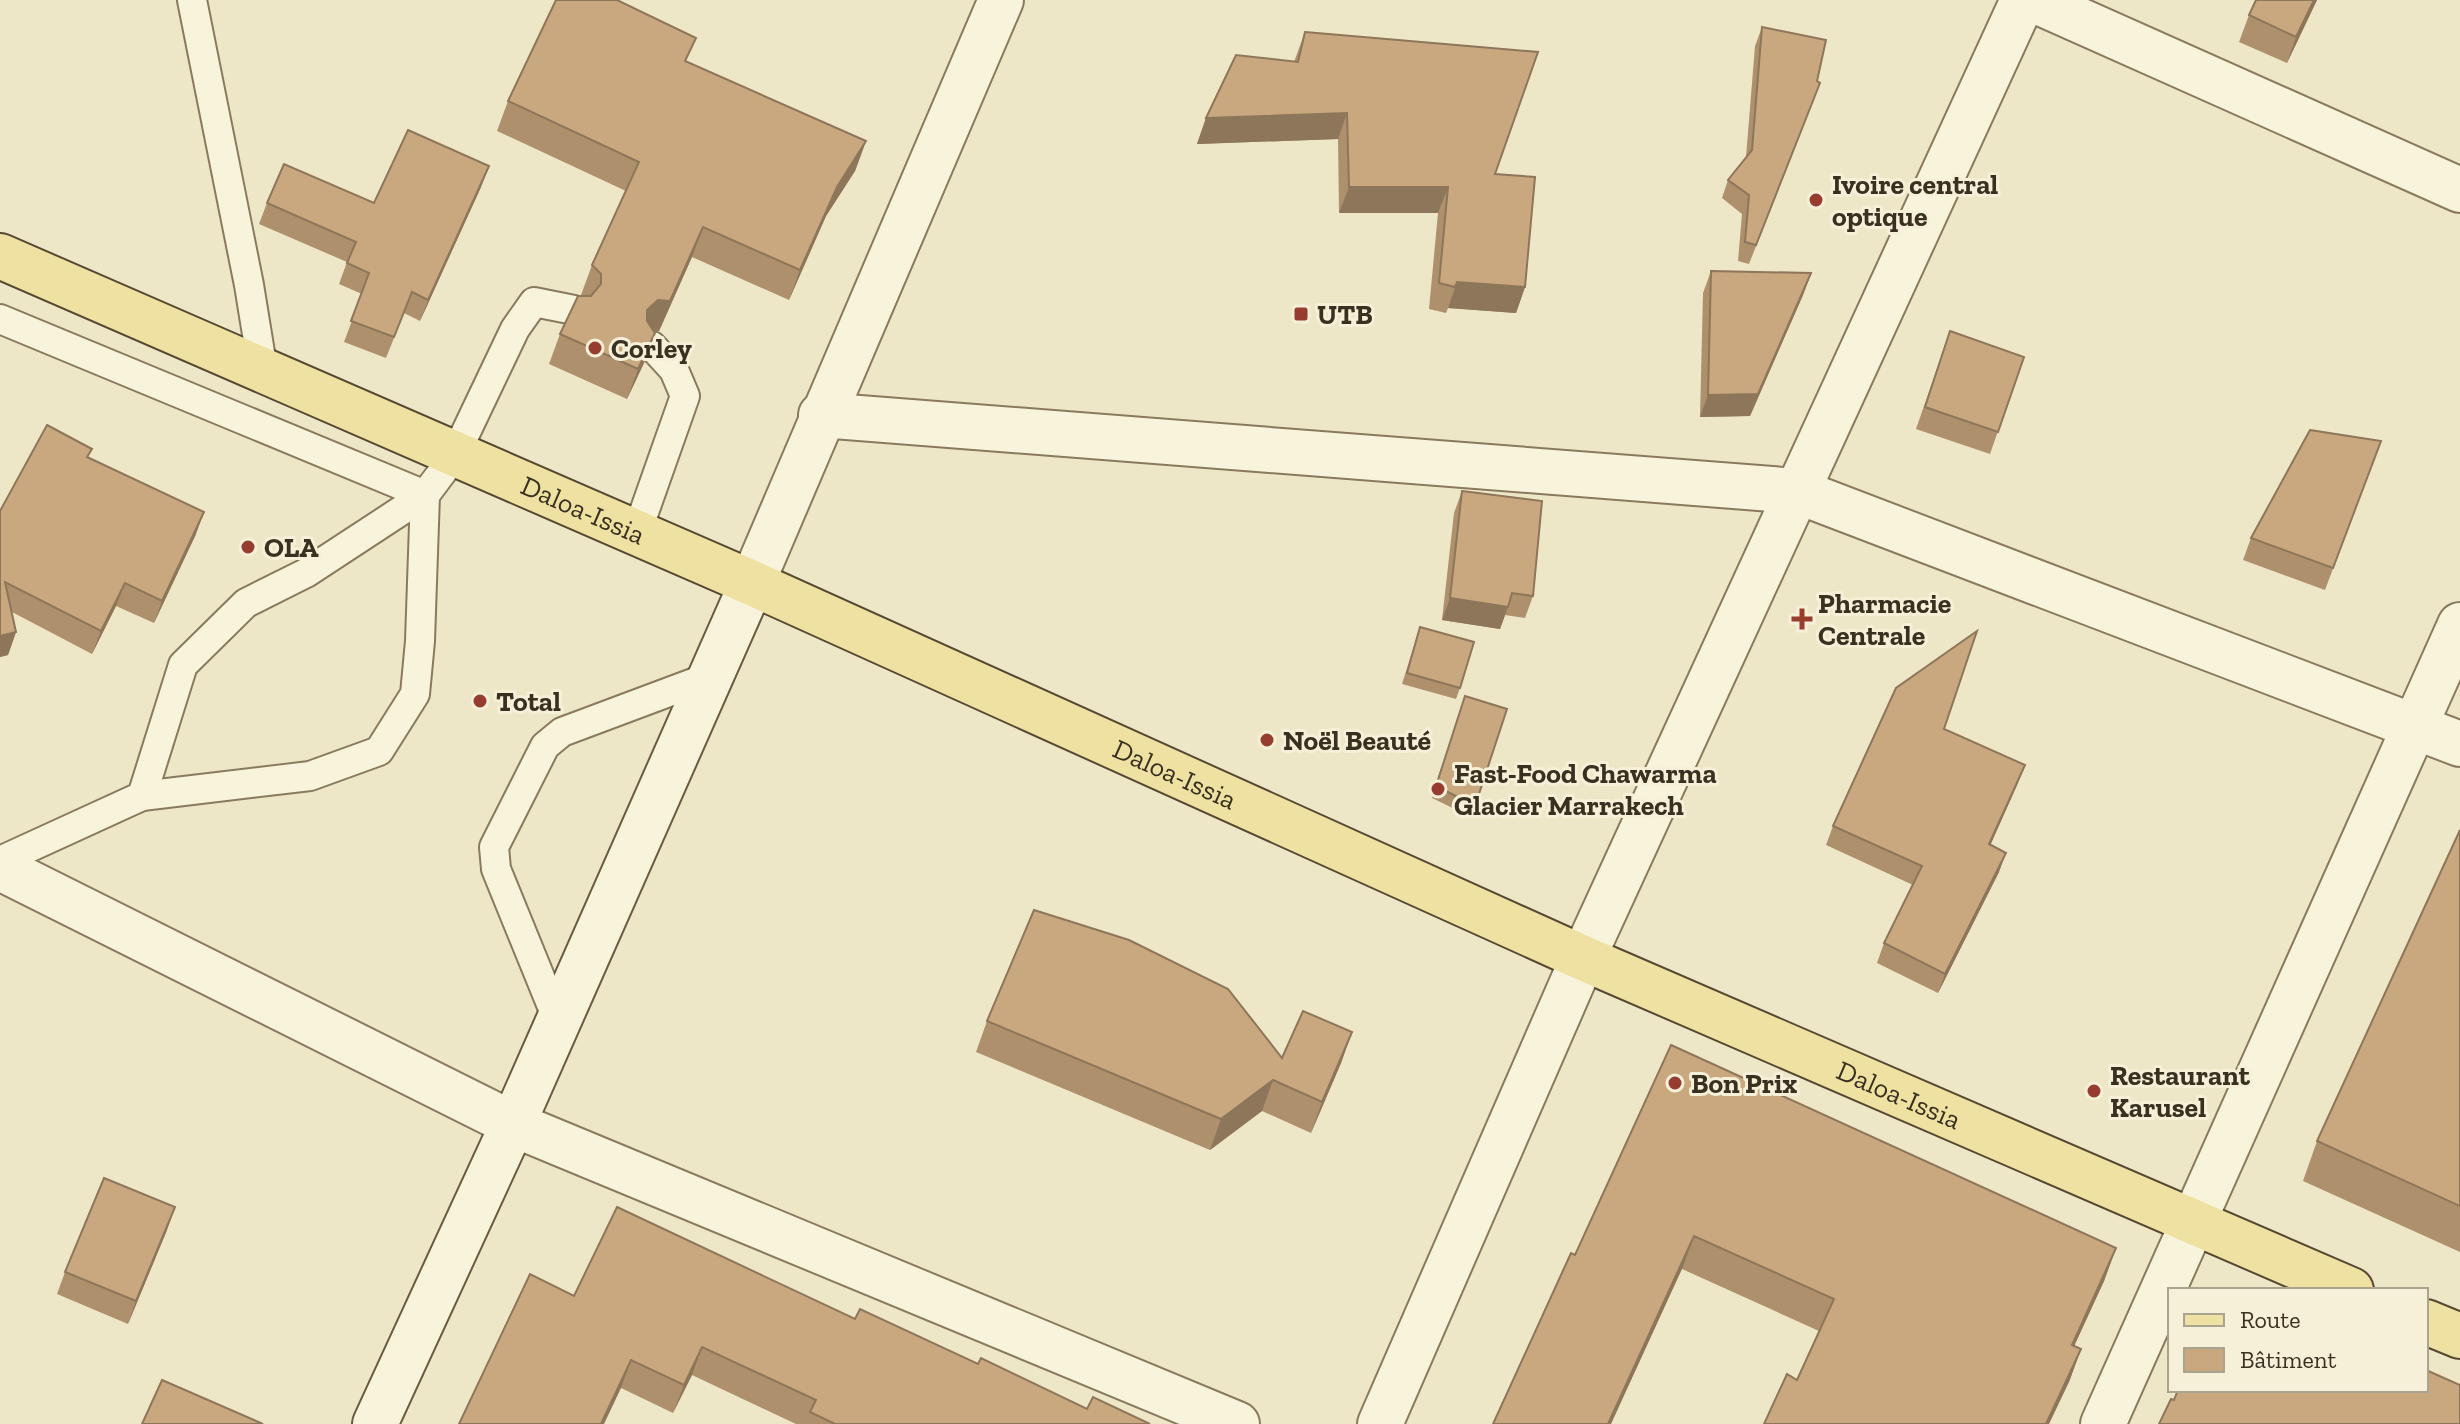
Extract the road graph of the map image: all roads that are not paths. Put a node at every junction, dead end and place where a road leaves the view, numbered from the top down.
1 (192, 0) edge
2 (1001, 0) edge
3 (2023, 0) edge
4 (2034, 0) edge
5 (2460, 190) edge
6 (0, 256) edge
7 (574, 310) edge
8 (0, 319) edge
9 (652, 346) edge
10 (263, 371) junction
11 (821, 415) junction
12 (455, 455) junction
13 (1797, 491) junction
14 (425, 495) junction
15 (637, 532) junction
16 (752, 583) junction
17 (2460, 625) edge
18 (709, 677) junction
19 (2416, 725) junction
20 (2460, 744) edge
21 (142, 796) junction
22 (0, 861) edge
23 (0, 868) edge
24 (1583, 958) junction
25 (558, 1021) junction
26 (513, 1124) junction
27 (2192, 1222) junction
28 (2346, 1288) edge
29 (2428, 1323) edge
30 (2460, 1336) edge
31 (375, 1424) edge
32 (1237, 1424) edge
33 (1380, 1424) edge
34 (2103, 1424) edge

1 - 10 lane
2 - 11 street
3 - 13 street
4 - 5 street
6 - 10 main road, Daloa-Issia
7 - 12 lane
8 - 14 lane
9 - 15 lane
10 - 12 main road, Daloa-Issia
11 - 13 street
11 - 16 street
12 - 14 lane
12 - 15 main road, Daloa-Issia
13 - 19 street
13 - 24 street
14 - 21 lane
14 - 21 lane
15 - 16 main road, Daloa-Issia
16 - 18 street
16 - 24 main road, Daloa-Issia
17 - 19 street
18 - 25 street
18 - 25 lane
19 - 20 street
19 - 27 street
21 - 22 lane
23 - 26 street
24 - 27 main road, Daloa-Issia
24 - 33 street
25 - 26 street
26 - 31 street
26 - 32 street
27 - 28 main road, Daloa-Issia
27 - 34 street
29 - 30 main road

